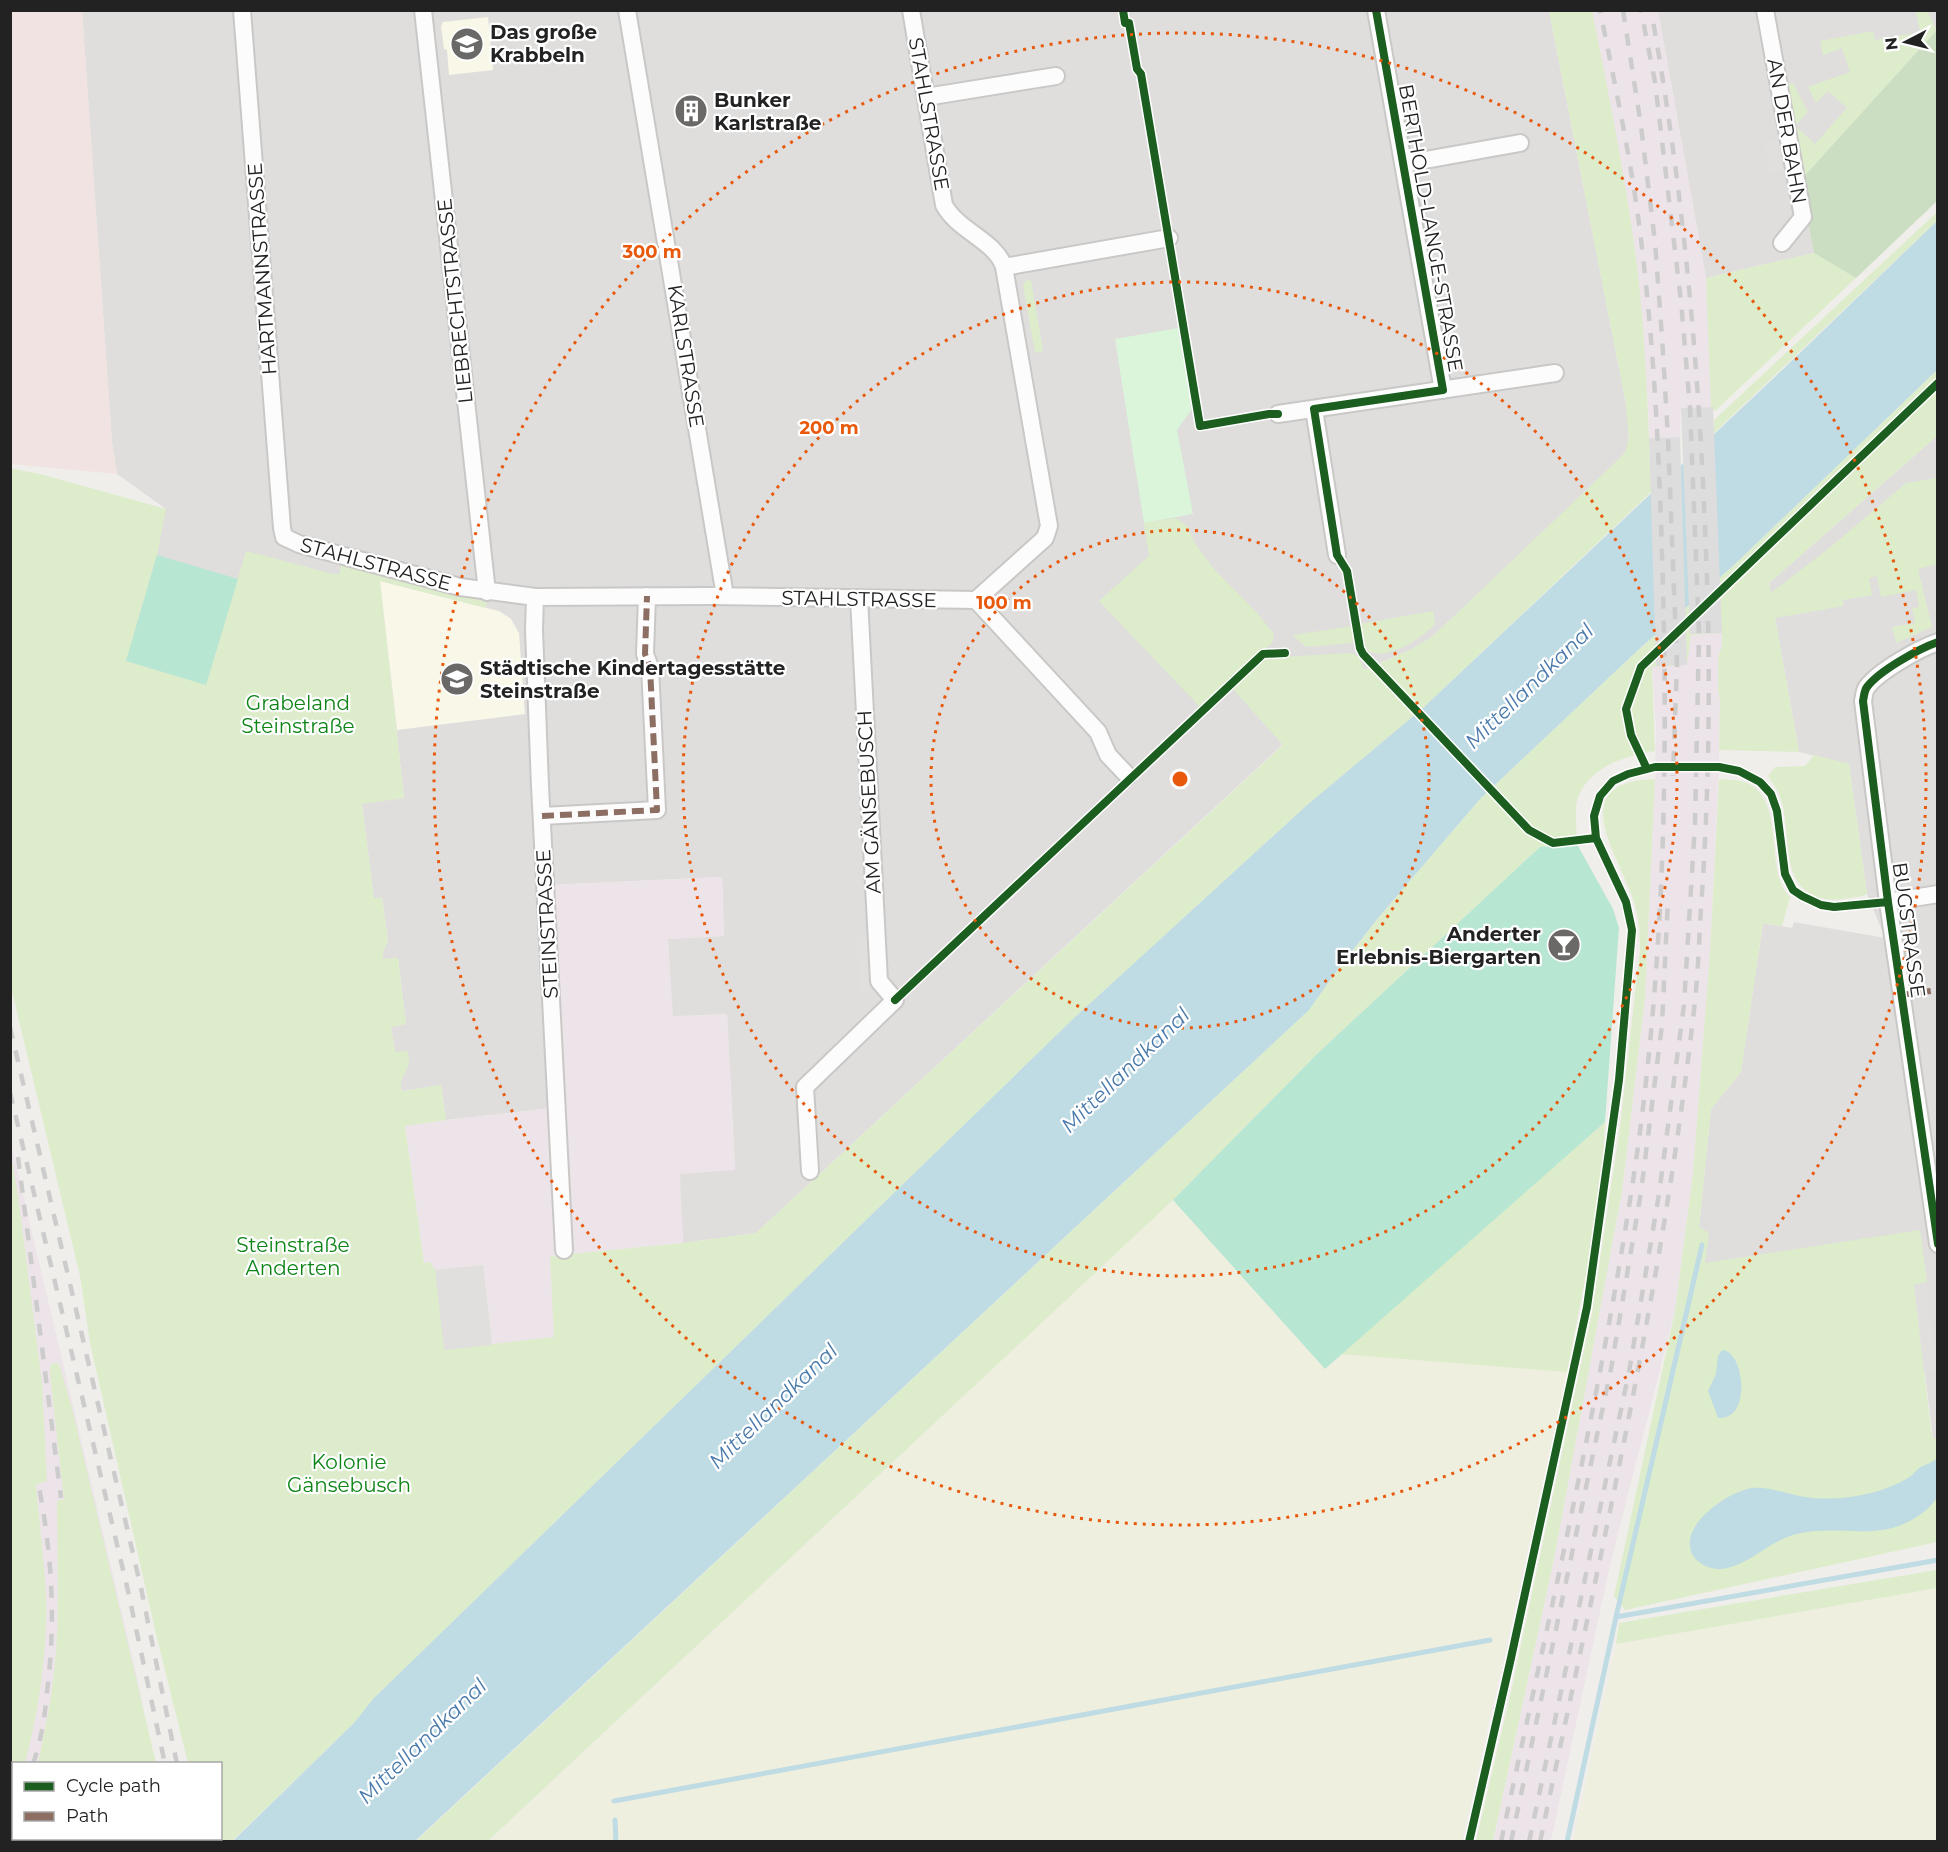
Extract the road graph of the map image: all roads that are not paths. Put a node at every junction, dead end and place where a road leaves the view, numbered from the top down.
1 (242, 10) edge
2 (423, 10) edge
3 (627, 10) edge
4 (910, 10) edge
5 (1376, 10) edge
6 (1765, 10) edge
7 (1056, 76) dead end
8 (926, 97) junction
9 (1521, 143) dead end
10 (1403, 164) junction
11 (1169, 238) dead end
12 (1782, 243) dead end
13 (1004, 267) junction
14 (1555, 373) dead end
15 (1443, 390) junction
16 (1314, 409) junction
17 (1278, 414) dead end
18 (282, 528) joint
19 (1337, 555) dead end
20 (487, 592) junction
21 (647, 596) junction
22 (725, 596) junction
23 (535, 597) junction
24 (859, 598) junction
25 (976, 600) junction
26 (1938, 642) edge
27 (1128, 776) dead end
28 (542, 816) junction
29 (1938, 894) edge
30 (1888, 902) junction
31 (810, 1170) dead end
32 (1938, 1244) edge
33 (564, 1250) dead end

1 - 18 street, HARTMANNSTRASSE
2 - 20 street, LIEBRECHTSTRASSE
3 - 22 street, KARLSTRASSE
4 - 8 street, STAHLSTRASSE
5 - 10 street, BERTHOLD-LANGE-STRASSE
6 - 12 street, AN DER BAHN
7 - 8 street
8 - 13 street, STAHLSTRASSE
9 - 10 street, BERTHOLD-LANGE-STRASSE
10 - 15 street, BERTHOLD-LANGE-STRASSE
11 - 13 street
13 - 25 street, STAHLSTRASSE
14 - 15 street, BERTHOLD-LANGE-STRASSE
15 - 16 street, BERTHOLD-LANGE-STRASSE
16 - 17 street, BERTHOLD-LANGE-STRASSE
16 - 19 street
18 - 20 street, STAHLSTRASSE
20 - 23 street, STAHLSTRASSE
21 - 22 street, STAHLSTRASSE
21 - 23 street, STAHLSTRASSE
21 - 28 street
22 - 24 street, STAHLSTRASSE
23 - 28 street, STEINSTRASSE
24 - 25 street, STAHLSTRASSE
24 - 31 street, AM GÄNSEBUSCH
25 - 27 street
26 - 30 street, BUGSTRASSE
28 - 33 street, STEINSTRASSE
29 - 30 street
30 - 32 street, BUGSTRASSE

